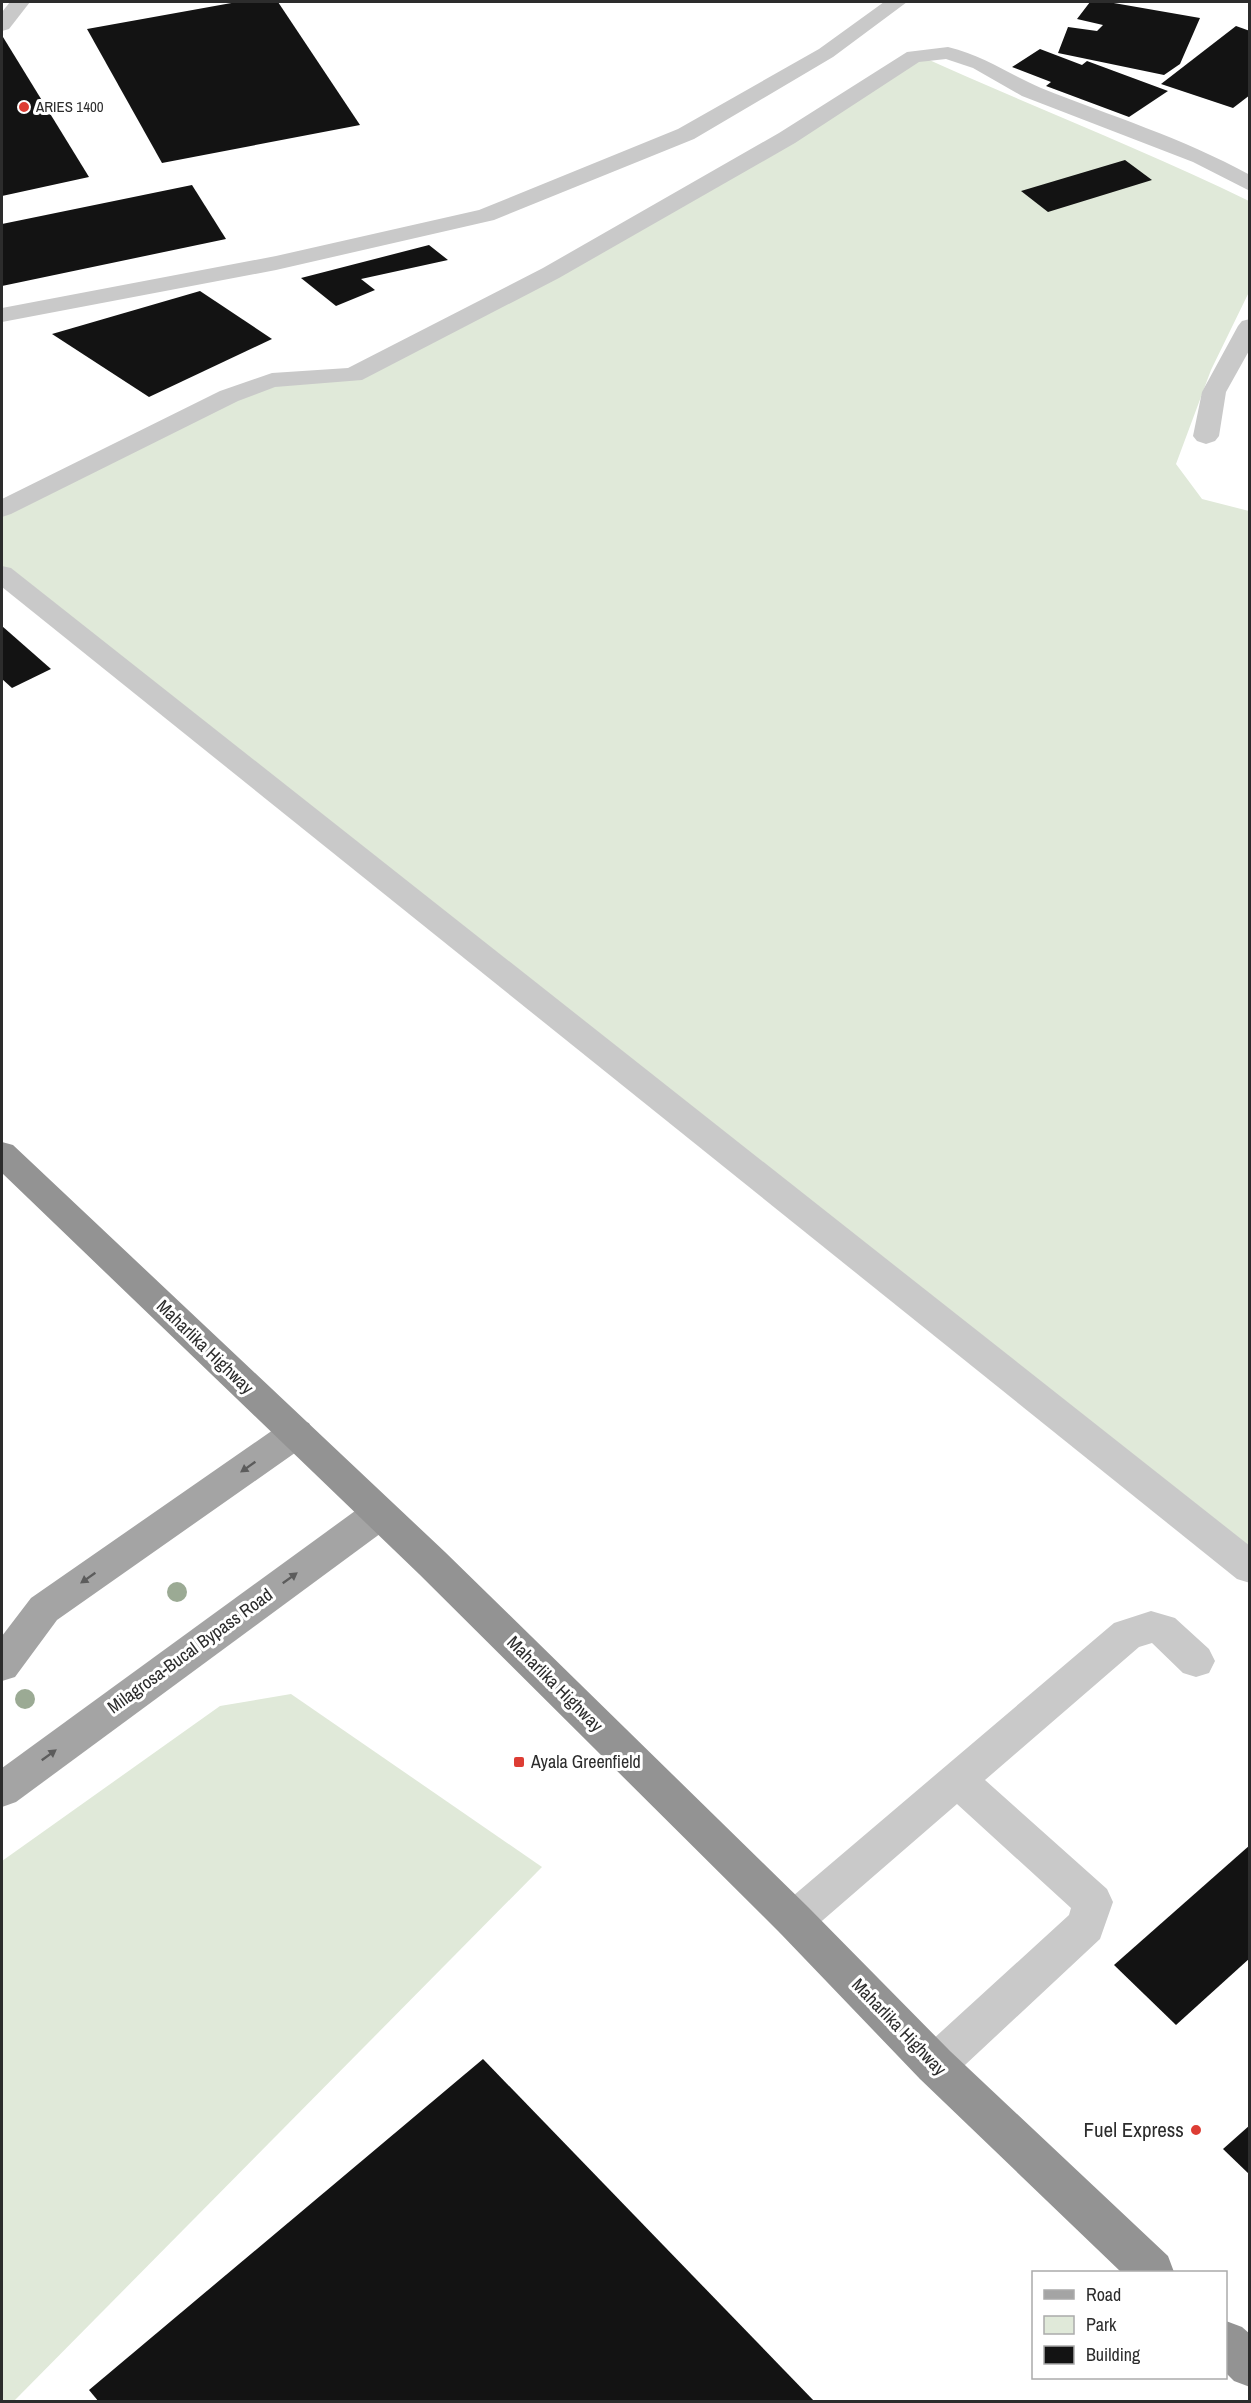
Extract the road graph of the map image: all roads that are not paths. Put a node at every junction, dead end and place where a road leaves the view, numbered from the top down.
1 (20, 2) edge
2 (897, 2) edge
3 (2, 25) edge
4 (1250, 184) edge
5 (2, 315) edge
6 (1250, 326) edge
7 (1206, 436) dead end
8 (2, 509) edge
9 (2, 574) edge
10 (2, 1154) edge
11 (296, 1433) junction
12 (379, 1514) junction
13 (1250, 1568) edge
14 (1196, 1660) dead end
15 (2, 1665) edge
16 (957, 1779) junction
17 (2, 1790) edge
18 (794, 1920) junction
19 (935, 2066) junction
20 (1151, 2271) edge
21 (1227, 2344) edge
22 (1250, 2366) edge

1 - 3 street
2 - 5 street
4 - 8 street
6 - 7 street
9 - 13 street
10 - 11 highway, Maharlika Highway
11 - 12 highway, Maharlika Highway
11 -> 15 main road
17 -> 12 main road, Milagrosa-Bucal Bypass Road
12 - 18 highway, Maharlika Highway
14 - 16 street
16 - 18 street
16 - 19 street
18 - 19 highway, Maharlika Highway
19 - 20 highway, Maharlika Highway
21 - 22 highway

